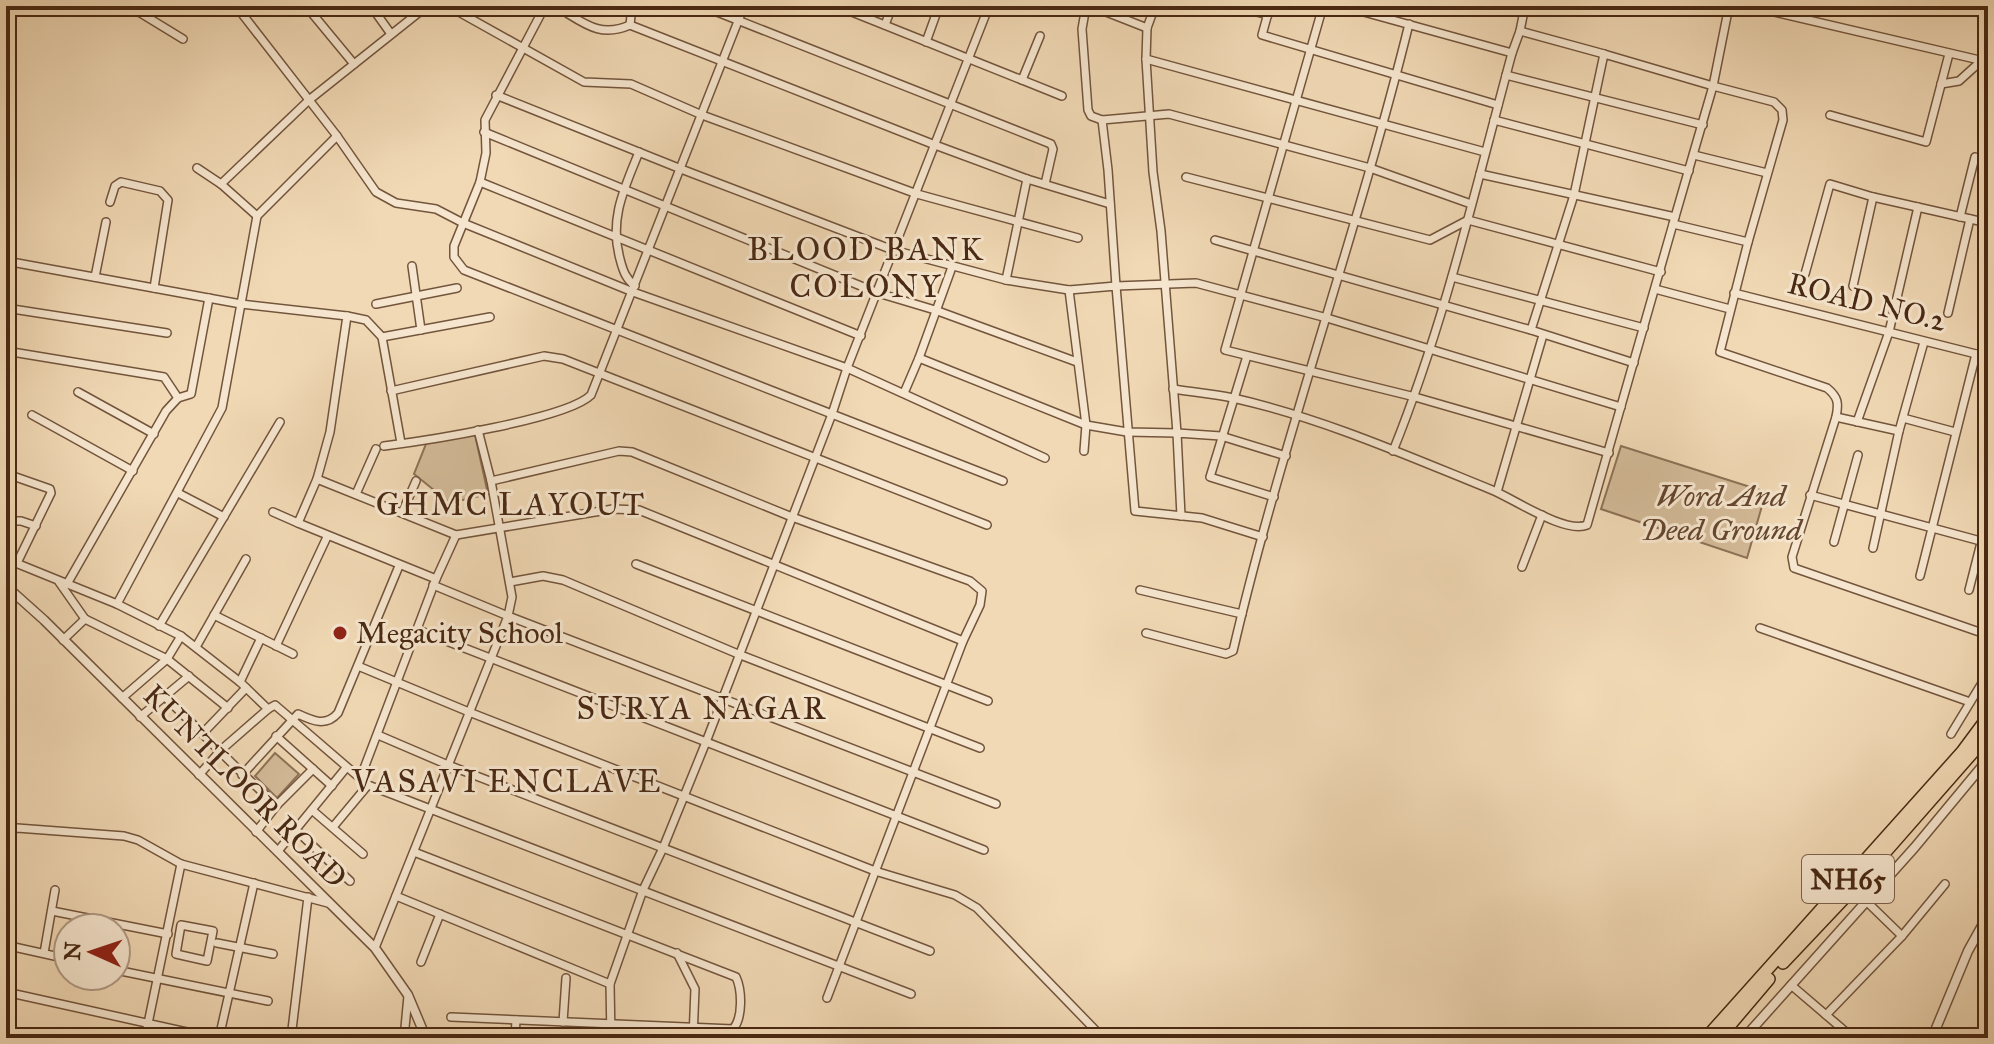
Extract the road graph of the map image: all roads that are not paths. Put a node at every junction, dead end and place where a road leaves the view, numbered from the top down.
1 (129, 6) edge
2 (236, 6) edge
3 (306, 6) edge
4 (371, 6) edge
5 (427, 6) edge
6 (448, 6) edge
7 (545, 6) edge
8 (555, 6) edge
9 (632, 6) edge
10 (702, 6) edge
11 (744, 6) edge
12 (892, 6) edge
13 (939, 6) edge
14 (989, 6) edge
15 (1088, 6) edge
16 (1155, 6) edge
17 (1235, 6) edge
18 (1270, 6) edge
19 (1323, 6) edge
20 (1342, 6) edge
21 (1525, 6) edge
22 (1729, 6) edge
23 (1749, 6) edge
24 (841, 7) edge
25 (1268, 15) junction
26 (739, 20) junction
27 (1409, 24) junction
28 (630, 25) junction
29 (885, 25) junction
30 (1147, 28) junction
31 (1520, 31) junction
32 (391, 34) junction
33 (1040, 36) dead end
34 (183, 39) dead end
35 (926, 42) junction
36 (522, 47) junction
37 (1311, 49) junction
38 (1512, 53) junction
39 (1604, 54) junction
40 (1949, 54) junction
41 (969, 59) junction
42 (1146, 59) junction
43 (723, 61) junction
44 (1985, 61) edge
45 (354, 64) junction
46 (1397, 74) junction
47 (1506, 75) junction
48 (1022, 80) junction
49 (1941, 84) junction
50 (1713, 86) junction
51 (496, 95) junction
52 (1062, 96) dead end
53 (1595, 97) junction
54 (1297, 98) junction
55 (309, 100) junction
56 (952, 104) junction
57 (1498, 105) junction
58 (702, 115) junction
59 (1150, 115) junction
60 (1830, 115) dead end
61 (1102, 120) junction
62 (1494, 120) junction
63 (1384, 123) junction
64 (1703, 125) junction
65 (484, 132) junction
66 (337, 136) junction
67 (1585, 143) junction
68 (1283, 144) junction
69 (935, 145) junction
70 (639, 152) junction
71 (1485, 152) junction
72 (1694, 155) junction
73 (1975, 157) dead end
74 (197, 168) dead end
75 (1370, 168) junction
76 (681, 169) junction
77 (1689, 171) junction
78 (1767, 173) junction
79 (1480, 174) junction
80 (1186, 177) dead end
81 (1027, 179) junction
82 (480, 182) junction
83 (221, 184) junction
84 (1045, 184) junction
85 (623, 190) junction
86 (917, 194) junction
87 (1574, 195) junction
88 (1873, 197) junction
89 (1268, 198) junction
90 (110, 202) dead end
91 (1110, 204) junction
92 (1471, 204) junction
93 (1918, 207) junction
94 (665, 208) junction
95 (257, 216) junction
96 (1960, 217) junction
97 (1970, 219) junction
98 (1354, 220) junction
99 (1468, 220) junction
100 (1674, 221) junction
101 (106, 222) dead end
102 (1018, 222) junction
103 (463, 223) junction
104 (1988, 223) edge
105 (615, 238) junction
106 (1078, 238) dead end
107 (1215, 240) dead end
108 (1748, 242) junction
109 (1558, 244) junction
110 (893, 250) junction
111 (648, 251) junction
112 (1253, 251) junction
113 (6, 261) edge
114 (412, 266) dead end
115 (952, 267) junction
116 (1661, 272) junction
117 (1805, 274) dead end
118 (1338, 275) junction
119 (95, 277) junction
120 (1452, 277) junction
121 (1006, 280) junction
122 (1163, 284) junction
123 (1116, 286) junction
124 (1853, 286) dead end
125 (154, 288) junction
126 (457, 288) dead end
127 (634, 289) junction
128 (1655, 289) junction
129 (1069, 290) junction
130 (878, 293) junction
131 (1734, 293) junction
132 (416, 296) junction
133 (1240, 297) junction
134 (209, 298) junction
135 (1540, 300) junction
136 (241, 304) junction
137 (376, 304) dead end
138 (1444, 305) junction
139 (6, 308) edge
140 (1730, 309) junction
141 (935, 310) junction
142 (1948, 313) dead end
143 (347, 316) junction
144 (490, 317) dead end
145 (1327, 318) junction
146 (1644, 328) junction
147 (421, 330) junction
148 (1531, 330) junction
149 (618, 331) junction
150 (1889, 332) junction
151 (167, 333) dead end
152 (1543, 335) junction
153 (861, 336) junction
154 (382, 337) junction
155 (1924, 342) junction
156 (6, 351) edge
157 (1430, 351) junction
158 (1976, 354) junction
159 (1247, 356) junction
160 (1988, 357) edge
161 (919, 358) junction
162 (1077, 362) junction
163 (1634, 363) junction
164 (847, 368) junction
165 (1311, 373) junction
166 (600, 375) junction
167 (1531, 381) junction
168 (1173, 389) junction
169 (391, 391) junction
170 (78, 392) dead end
171 (904, 393) junction
172 (1415, 397) junction
173 (178, 398) junction
174 (1233, 398) junction
175 (1621, 407) junction
176 (832, 414) junction
177 (32, 415) dead end
178 (1297, 417) junction
179 (1836, 417) junction
180 (1903, 418) junction
181 (280, 422) dead end
182 (1857, 422) junction
183 (1086, 425) junction
184 (1517, 428) junction
185 (478, 430) junction
186 (1899, 431) junction
187 (1127, 432) junction
188 (1955, 432) junction
189 (1177, 433) junction
190 (154, 434) junction
191 (1221, 436) junction
192 (401, 443) junction
193 (1084, 451) dead end
194 (1393, 451) junction
195 (1609, 453) junction
196 (1858, 455) dead end
197 (1286, 456) junction
198 (815, 458) junction
199 (1045, 458) dead end
200 (133, 471) junction
201 (10, 475) dead end
202 (317, 479) junction
203 (416, 481) dead end
204 (491, 481) junction
205 (1003, 481) dead end
206 (1497, 492) junction
207 (178, 493) junction
208 (356, 494) junction
209 (1810, 495) junction
210 (1274, 497) junction
211 (1844, 505) junction
212 (273, 512) dead end
213 (402, 513) junction
214 (1542, 515) junction
215 (1882, 515) junction
216 (1988, 515) edge
217 (1181, 516) junction
218 (224, 517) junction
219 (792, 517) junction
220 (6, 521) edge
221 (298, 523) junction
222 (987, 525) dead end
223 (36, 526) junction
224 (1933, 529) junction
225 (498, 530) junction
226 (456, 535) junction
227 (327, 537) junction
228 (1263, 537) junction
229 (1834, 542) dead end
230 (1985, 542) edge
231 (1873, 548) dead end
232 (6, 559) edge
233 (246, 559) dead end
234 (17, 563) junction
235 (636, 564) dead end
236 (399, 566) junction
237 (774, 566) junction
238 (1522, 567) dead end
239 (1920, 576) dead end
240 (58, 580) junction
241 (434, 582) junction
242 (510, 582) junction
243 (67, 584) junction
244 (6, 586) edge
245 (1140, 590) dead end
246 (1969, 590) dead end
247 (117, 604) junction
248 (756, 611) junction
249 (1242, 614) junction
250 (214, 615) junction
251 (508, 616) junction
252 (85, 619) junction
253 (159, 626) junction
254 (1760, 628) dead end
255 (418, 630) junction
256 (1146, 633) dead end
257 (1988, 635) edge
258 (181, 636) junction
259 (261, 638) junction
260 (63, 640) junction
261 (963, 641) junction
262 (276, 646) junction
263 (196, 647) junction
264 (293, 654) dead end
265 (738, 654) junction
266 (167, 659) junction
267 (491, 659) junction
268 (358, 666) junction
269 (1988, 673) edge
270 (189, 676) junction
271 (398, 683) junction
272 (243, 685) junction
273 (946, 685) junction
274 (165, 697) junction
275 (122, 698) junction
276 (722, 699) junction
277 (988, 701) dead end
278 (1970, 702) junction
279 (228, 708) junction
280 (268, 709) junction
281 (469, 712) junction
282 (140, 717) junction
283 (1988, 717) edge
284 (292, 719) junction
285 (930, 726) junction
286 (203, 733) junction
287 (1951, 734) dead end
288 (378, 735) junction
289 (1988, 735) edge
290 (276, 736) junction
291 (706, 742) junction
292 (980, 748) dead end
293 (221, 750) junction
294 (1988, 759) edge
295 (448, 765) junction
296 (346, 768) junction
297 (313, 769) junction
298 (913, 772) junction
299 (199, 775) junction
300 (242, 775) junction
301 (360, 779) junction
302 (368, 785) junction
303 (332, 786) junction
304 (683, 797) junction
305 (996, 804) dead end
306 (277, 805) junction
307 (312, 810) junction
308 (430, 810) junction
309 (896, 816) junction
310 (333, 827) junction
311 (296, 830) junction
312 (6, 831) edge
313 (256, 832) junction
314 (663, 848) junction
315 (984, 850) dead end
316 (278, 851) junction
317 (414, 852) junction
318 (363, 854) dead end
319 (181, 864) junction
320 (875, 871) junction
321 (350, 881) dead end
322 (254, 883) junction
323 (1945, 884) dead end
324 (55, 890) dead end
325 (643, 890) junction
326 (396, 896) junction
327 (308, 897) junction
328 (1866, 901) junction
329 (328, 903) junction
330 (52, 911) junction
331 (440, 914) junction
332 (1988, 915) edge
333 (856, 921) junction
334 (166, 934) junction
335 (627, 935) junction
336 (177, 936) junction
337 (1902, 936) junction
338 (217, 943) dead end
339 (14, 947) dead end
340 (238, 948) junction
341 (375, 948) junction
342 (930, 951) dead end
343 (44, 953) junction
344 (677, 953) junction
345 (273, 954) dead end
346 (52, 955) edge
347 (421, 962) dead end
348 (839, 966) junction
349 (132, 974) edge
350 (566, 978) dead end
351 (157, 980) junction
352 (610, 984) junction
353 (1791, 985) junction
354 (6, 992) edge
355 (228, 994) junction
356 (911, 994) dead end
357 (408, 995) junction
358 (827, 998) dead end
359 (268, 1001) dead end
360 (1826, 1015) junction
361 (451, 1017) dead end
362 (516, 1020) junction
363 (563, 1022) junction
364 (148, 1023) junction
365 (611, 1024) junction
366 (694, 1026) junction
367 (1848, 1036) edge
368 (145, 1038) edge
369 (216, 1038) edge
370 (291, 1038) edge
371 (404, 1038) edge
372 (426, 1038) edge
373 (515, 1038) edge
374 (611, 1038) edge
375 (693, 1038) edge
376 (1103, 1038) edge
377 (1706, 1038) edge
378 (1719, 1038) edge
379 (1744, 1038) edge
380 (1932, 1038) edge

1 - 34 street
2 - 55 street
3 - 45 street
4 - 32 street
5 - 32 street
6 - 36 street
7 - 36 street
8 - 28 street
9 - 28 street
10 - 26 street
11 - 26 street
12 - 29 street
13 - 35 street
14 - 41 street
15 - 30 street
15 - 61 street
16 - 30 street
17 - 25 street
18 - 25 street
19 - 37 street
20 - 27 street
21 - 31 street
22 - 50 street
23 - 40 street
24 - 29 street
25 - 37 street
26 - 43 street
26 - 56 street
27 - 38 street
27 - 46 street
28 - 43 street
29 - 35 street
30 - 42 street
31 - 38 street
31 - 39 street
32 - 45 street
33 - 48 street
35 - 41 street
36 - 51 street
36 - 58 street
37 - 46 street
37 - 54 street
38 - 47 street
39 - 50 street
39 - 53 street
40 - 44 street
40 - 49 street
41 - 48 street
41 - 56 street
42 - 54 street
42 - 59 street
43 - 58 street
43 - 69 street
44 - 49 street
45 - 55 street
46 - 57 street
46 - 63 street
47 - 53 street
47 - 57 street
48 - 52 street
49 - 60 street
50 - 64 street
50 - 78 street
51 - 65 street
51 - 70 street
53 - 64 street
53 - 67 street
54 - 63 street
54 - 68 street
55 - 66 street
55 - 83 street
56 - 69 street
56 - 84 street
57 - 62 street
58 - 76 street
58 - 86 street
59 - 61 street
59 - 68 street
59 - 122 street
61 - 91 street
62 - 67 street
62 - 71 street
63 - 71 street
63 - 75 street
64 - 72 street
65 - 82 street
65 - 85 street
66 - 95 street
66 - 103 street
67 - 77 street
67 - 87 street
68 - 75 street
68 - 89 street
69 - 81 street
69 - 86 street
70 - 76 street
70 - 85 street
71 - 79 street
72 - 77 street
72 - 78 street
73 - 96 street
74 - 83 street
75 - 92 street
75 - 98 street
76 - 94 street
76 - 110 street
77 - 100 street
78 - 108 street
79 - 87 street
79 - 92 street
80 - 89 street
81 - 84 street
81 - 102 street
82 - 103 street
82 - 105 street
83 - 95 street
84 - 91 street
85 - 94 street
85 - 105 street
86 - 102 street
86 - 110 street
87 - 100 street
87 - 109 street
88 - 93 street
88 - 117 street
88 - 124 street
89 - 98 street
89 - 112 street
90 - 125 street
91 - 123 street
92 - 99 street
93 - 96 street
93 - 150 street
94 - 111 street
94 - 130 street
95 - 136 street
96 - 97 street
97 - 104 street
97 - 142 street
98 - 99 street
98 - 118 street
99 - 109 street
99 - 120 street
100 - 108 street
100 - 116 street
101 - 119 street
102 - 106 street
102 - 121 street
103 - 127 street
103 - 149 street
105 - 111 street
105 - 127 street
107 - 112 street
108 - 131 street
109 - 116 street
109 - 135 street
110 - 115 street
110 - 130 street
111 - 127 street
111 - 153 street
112 - 118 street
112 - 133 street
113 - 119 street
114 - 132 street
115 - 121 street
115 - 141 street
116 - 128 street
118 - 138 street
118 - 145 street
119 - 125 street
120 - 135 street
120 - 138 street
121 - 129 street
122 - 123 street
122 - 133 street
122 - 168 street
123 - 129 street
123 - 187 street
125 - 134 street
126 - 132 street
127 - 149 street
127 - 164 street
128 - 140 street
128 - 146 street
129 - 162 street
130 - 141 street
130 - 153 street
131 - 140 street
131 - 150 street, ROAD NO.2
132 - 137 street
132 - 147 street
133 - 145 street
133 - 159 street
134 - 136 street
134 - 173 street
135 - 146 street
135 - 148 street
136 - 143 street
136 - 207 street
138 - 148 street
138 - 157 street
139 - 151 street
140 - 179 street
141 - 161 street
141 - 162 street
143 - 154 street
143 - 202 street
144 - 147 street
145 - 157 street
145 - 165 street
146 - 163 street
147 - 154 street
148 - 152 street
149 - 166 street
149 - 176 street
150 - 155 street, ROAD NO.2
150 - 182 street
152 - 163 street
152 - 167 street
153 - 164 street
154 - 169 street
155 - 158 street, ROAD NO.2
155 - 180 street
156 - 173 street
157 - 167 street
157 - 172 street
158 - 160 street, ROAD NO.2
158 - 188 street
159 - 165 street
159 - 174 street
161 - 171 street
161 - 183 street
162 - 183 street
163 - 175 street
164 - 171 street
164 - 176 street
165 - 172 street
165 - 178 street
166 - 169 street
166 - 185 street
166 - 198 street
167 - 175 street
167 - 184 street
168 - 174 street
168 - 189 street
169 - 192 street
170 - 190 street
171 - 199 street
172 - 184 street
172 - 194 street
173 - 190 street
174 - 178 street
174 - 191 street
175 - 195 street
176 - 198 street
176 - 205 street
177 - 200 street
178 - 194 street
178 - 197 street
179 - 182 street
179 - 209 street
180 - 186 street
180 - 188 street
181 - 218 street
182 - 186 street
183 - 187 street
183 - 193 street
184 - 195 street
184 - 206 street
185 - 192 street
185 - 204 street
186 - 215 street
187 - 189 street
187 - 217 street
188 - 224 street
189 - 191 street
189 - 217 street
190 - 200 street
191 - 197 street
191 - 210 street
192 - 208 street
194 - 206 street
195 - 214 street
196 - 211 street
197 - 210 street
198 - 219 street
198 - 222 street
200 - 243 street
201 - 223 street
202 - 208 street
202 - 221 street
203 - 213 street
204 - 219 street
204 - 225 street
206 - 214 street
207 - 218 street
207 - 247 street
208 - 213 street
209 - 211 street
209 - 257 street
210 - 228 street
211 - 215 street
211 - 229 street
212 - 221 street
213 - 226 street
214 - 238 street
215 - 224 street
215 - 231 street
216 - 230 street
217 - 228 street
218 - 253 street
219 - 237 street
219 - 261 street
220 - 223 street
221 - 227 street
223 - 234 street
224 - 230 street
224 - 239 street
225 - 226 street
225 - 237 street
225 - 242 street
226 - 241 street
227 - 236 street
227 - 262 street
228 - 249 street
230 - 246 street
232 - 234 street
233 - 250 street
234 - 240 street
235 - 248 street
236 - 241 street
236 - 268 street
237 - 248 street
237 - 261 street
240 - 243 street
240 - 252 street
241 - 251 street
241 - 255 street
242 - 251 street
242 - 265 street
243 - 247 street
244 - 260 street, KUNTLOOR ROAD
245 - 249 street
247 - 253 street
248 - 265 street
248 - 273 street
249 - 256 street
250 - 259 street
250 - 263 street
251 - 267 street
251 - 276 street
252 - 260 street
252 - 266 street
253 - 258 street
254 - 278 street
255 - 267 street
255 - 271 street
258 - 263 street
258 - 266 street
259 - 262 street
259 - 272 street
260 - 275 street, KUNTLOOR ROAD
261 - 273 street
262 - 264 street
263 - 272 street
265 - 276 street
265 - 285 street
266 - 270 street
266 - 275 street
267 - 281 street
267 - 291 street
268 - 271 street
268 - 284 street
269 - 278 street
270 - 274 street
270 - 279 street
271 - 281 street
271 - 288 street
272 - 279 street
272 - 280 street
273 - 277 street
273 - 285 street
274 - 282 street
274 - 286 street
275 - 282 street, KUNTLOOR ROAD
276 - 291 street
276 - 298 street
278 - 287 street
279 - 286 street
280 - 284 street
280 - 293 street
281 - 295 street
281 - 304 street
282 - 299 street, KUNTLOOR ROAD
283 - 377 highway, NH65
284 - 290 street
284 - 296 street
285 - 292 street
285 - 298 street
286 - 293 street
288 - 295 street
288 - 301 street
289 - 378 highway, NH65
290 - 297 street
290 - 300 street
291 - 304 street
291 - 309 street
293 - 299 street
293 - 300 street
294 - 328 street
295 - 308 street
295 - 314 street
296 - 301 street
296 - 303 street
297 - 303 street
297 - 306 street
298 - 305 street
298 - 309 street
299 - 313 street, KUNTLOOR ROAD
300 - 306 street
301 - 302 street
302 - 308 street
302 - 310 street
303 - 307 street
304 - 314 street
304 - 320 street
306 - 313 street
307 - 310 street
307 - 311 street
308 - 317 street
308 - 325 street
309 - 315 street
309 - 320 street
310 - 318 street
311 - 316 street
311 - 321 street
312 - 319 street
313 - 316 street, KUNTLOOR ROAD
314 - 325 street
314 - 333 street
316 - 329 street, KUNTLOOR ROAD
317 - 326 street
317 - 335 street
319 - 322 street
319 - 334 street
320 - 333 street
320 - 376 street
322 - 327 street
322 - 340 street
323 - 337 street
324 - 330 street
325 - 335 street
325 - 348 street
326 - 331 street
326 - 341 street
327 - 329 street
327 - 370 street
328 - 337 street
328 - 353 street
329 - 341 street, KUNTLOOR ROAD
330 - 334 street
330 - 343 street
331 - 347 street
331 - 352 street
332 - 380 street
333 - 342 street
333 - 348 street
334 - 336 street
334 - 351 street
335 - 344 street
335 - 352 street
336 - 336 street
337 - 360 street
338 - 340 street
339 - 343 street
340 - 345 street
340 - 355 street
341 - 357 street, KUNTLOOR ROAD
343 - 346 street
344 - 366 street
344 - 366 street
348 - 356 street
348 - 358 street
349 - 351 street
350 - 363 street
351 - 355 street
351 - 364 street
352 - 365 street
353 - 360 street
353 - 379 street
354 - 364 street
355 - 359 street
355 - 369 street
357 - 371 street
357 - 372 street, KUNTLOOR ROAD
360 - 367 street
361 - 362 street
362 - 363 street
362 - 373 street
363 - 365 street
364 - 368 street
364 - 369 street
365 - 366 street
365 - 374 street
366 - 375 street

